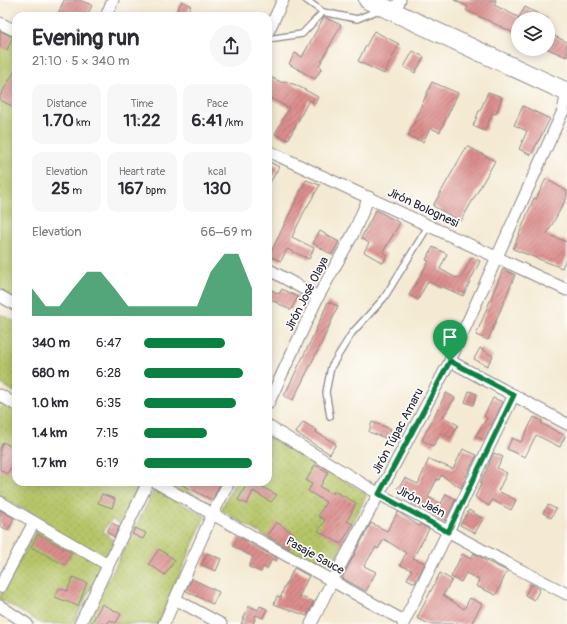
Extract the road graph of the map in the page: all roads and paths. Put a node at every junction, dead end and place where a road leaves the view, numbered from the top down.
1 (113, 0) edge
2 (283, 0) edge
3 (306, 0) edge
4 (368, 0) edge
5 (392, 7) edge
6 (108, 12) edge
7 (323, 12) junction
8 (0, 23) edge
9 (272, 23) edge
10 (12, 29) edge
11 (272, 38) edge
12 (567, 92) edge
13 (565, 115) edge
14 (272, 153) edge
15 (368, 197) junction
16 (429, 225) junction
17 (497, 257) junction
18 (272, 271) edge
19 (567, 290) edge
20 (0, 296) edge
21 (318, 297) junction
22 (12, 303) edge
23 (450, 361) junction
24 (0, 395) edge
25 (272, 395) edge
26 (514, 395) junction
27 (12, 402) edge
28 (330, 416) dead end
29 (567, 424) edge
30 (272, 428) edge
31 (146, 486) edge
32 (162, 486) edge
33 (227, 486) edge
34 (379, 494) junction
35 (0, 502) edge
36 (212, 515) junction
37 (34, 522) junction
38 (448, 532) junction
39 (108, 565) junction
40 (332, 581) junction
41 (0, 588) edge
42 (567, 594) edge
43 (175, 599) junction
44 (0, 606) edge
45 (404, 623) edge
46 (27, 624) edge
47 (80, 624) edge
48 (164, 624) edge
49 (221, 624) edge
50 (311, 624) edge

1 - 6 street
2 - 9 street
3 - 7 lane
4 - 5 highway
5 - 7 lane
5 - 12 highway
7 - 11 lane
8 - 10 street
12 - 13 street, Jirón Túpac Amaru
13 - 17 street, Jirón Túpac Amaru
14 - 15 street, Jirón Bolognesi
15 - 16 street, Jirón Bolognesi
15 - 21 street, Jirón José Olaya
16 - 17 street, Jirón Bolognesi
16 - 28 lane
17 - 19 street, Jirón Bolognesi
17 - 23 street, Jirón Túpac Amaru
18 - 21 street
20 - 22 street
21 - 25 street, Jirón José Olaya
23 - 26 street
23 - 34 street, Jirón Túpac Amaru
24 - 27 street
26 - 29 street
26 - 38 street
30 - 34 street, Jirón Jaén
31 - 39 street
32 - 36 street, Pasaje Sauce
33 - 36 street
34 - 38 street, Jirón Jaén
34 - 40 street, Jirón Túpac Amaru
35 - 37 street
36 - 40 street, Pasaje Sauce
36 - 43 street
37 - 39 street
37 - 41 street
38 - 42 street, Jirón Jaén
38 - 45 street
39 - 47 street
40 - 45 street, Pasaje Sauce
40 - 50 street, Jirón Túpac Amaru
43 - 48 street
43 - 49 street
44 - 46 street

